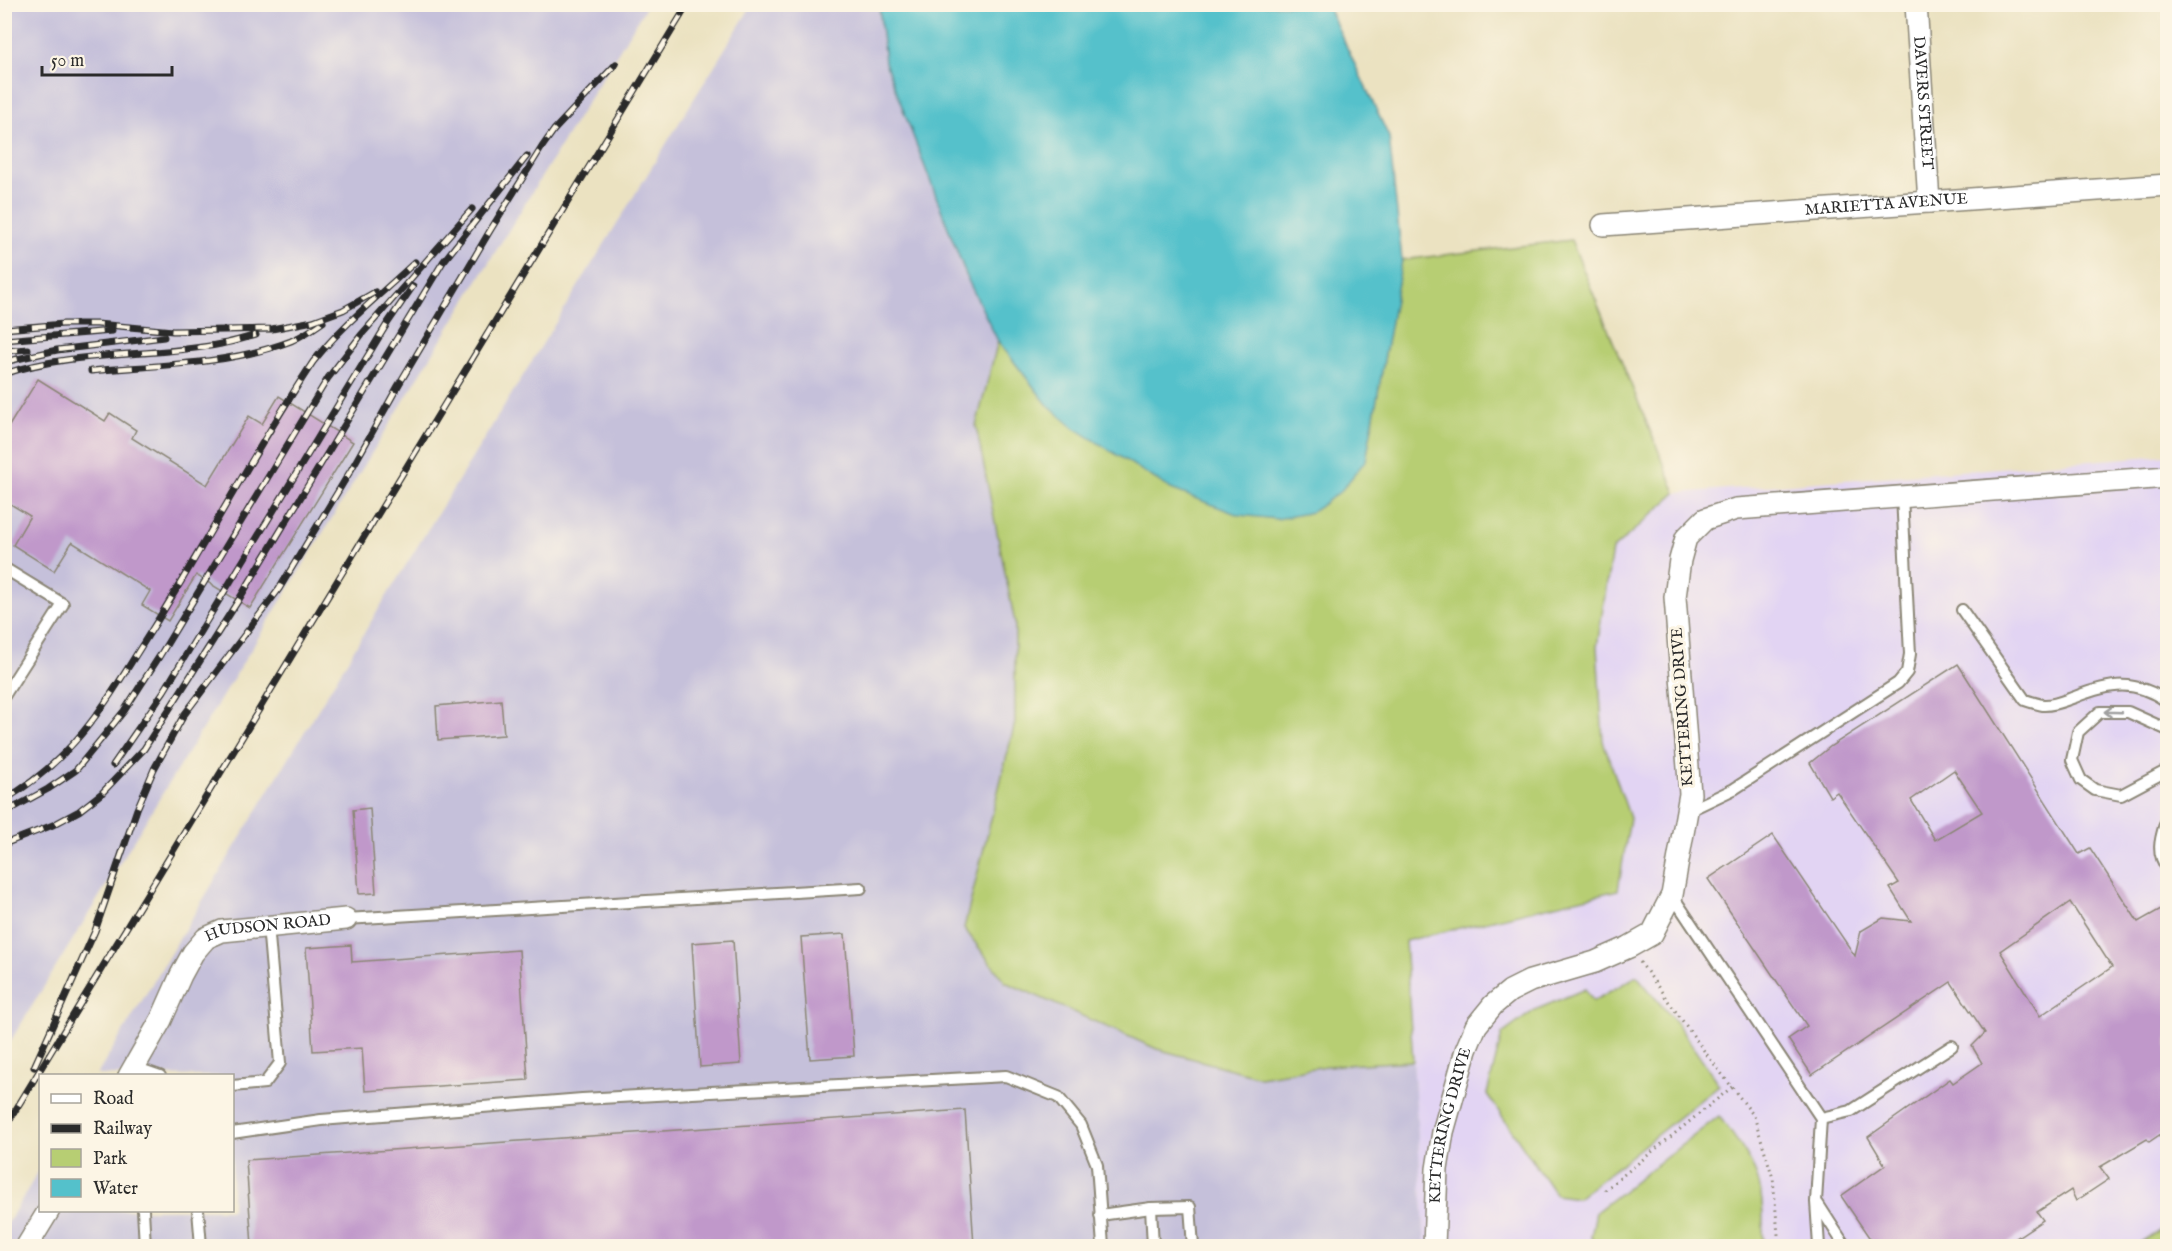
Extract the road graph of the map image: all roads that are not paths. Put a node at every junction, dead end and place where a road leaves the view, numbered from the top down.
1 (1916, 4) edge
2 (2168, 185) edge
3 (1929, 202) junction
4 (1603, 225) dead end
5 (2168, 477) edge
6 (1902, 496) junction
7 (4, 568) edge
8 (1962, 610) dead end
9 (4, 696) edge
10 (2168, 702) edge
11 (2168, 730) edge
12 (2168, 770) edge
13 (1688, 811) junction
14 (2168, 822) edge
15 (2168, 868) edge
16 (861, 888) dead end
17 (1672, 895) junction
18 (346, 919) joint
19 (268, 925) junction
20 (1952, 1046) dead end
21 (132, 1071) edge
22 (149, 1074) edge
23 (234, 1086) edge
24 (1821, 1118) junction
25 (234, 1133) edge
26 (1816, 1202) junction
27 (1151, 1208) junction
28 (48, 1212) edge
29 (143, 1212) edge
30 (198, 1212) edge
31 (1100, 1215) junction
32 (27, 1246) edge
33 (145, 1246) edge
34 (201, 1246) edge
35 (1103, 1246) edge
36 (1153, 1246) edge
37 (1193, 1246) edge
38 (1434, 1246) edge
39 (1819, 1246) edge
40 (1845, 1246) edge

1 - 3 street, DAVERS STREET
2 - 3 street, MARIETTA AVENUE
3 - 4 street, MARIETTA AVENUE
5 - 6 street, KETTERING DRIVE
6 - 13 lane
6 - 13 street, KETTERING DRIVE
7 - 9 lane
8 - 10 lane
11 -> 12 lane
13 - 17 street, KETTERING DRIVE
14 - 15 lane
16 - 18 lane
17 - 24 lane
17 - 38 street, KETTERING DRIVE
18 - 19 street, HUDSON ROAD
19 - 21 street, HUDSON ROAD
19 - 23 lane
20 - 24 lane
21 - 22 lane
24 - 26 lane
25 - 31 lane
26 - 39 lane
26 - 40 lane
27 - 31 lane
27 - 36 lane
27 - 37 lane
28 - 32 street
29 - 33 lane
30 - 34 lane
31 - 35 lane

